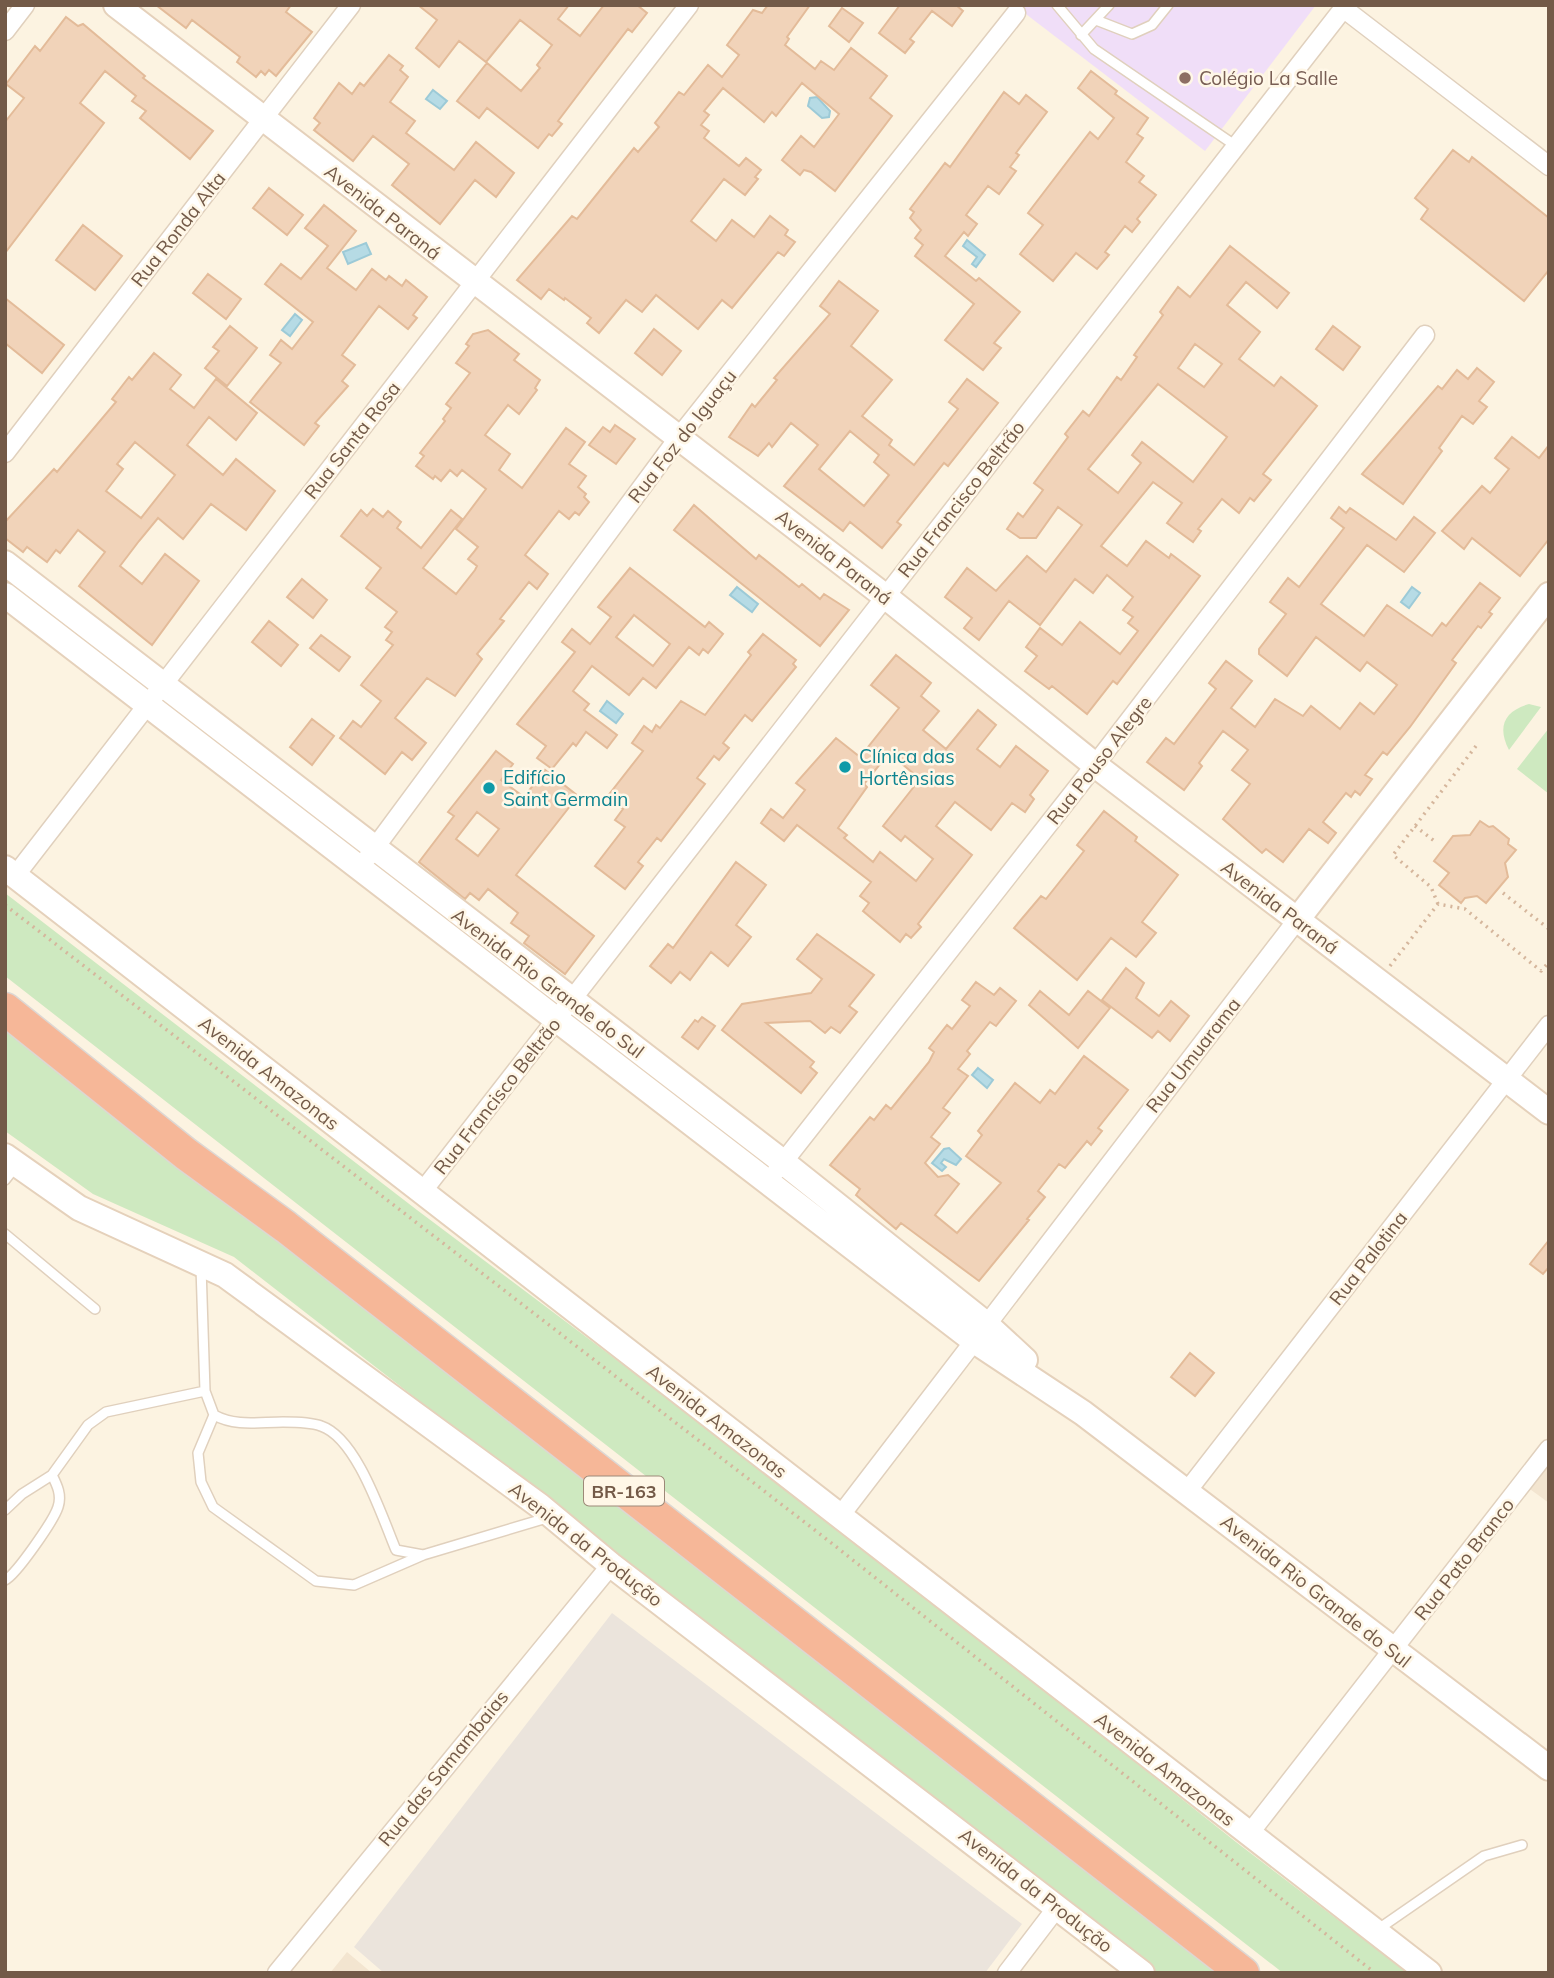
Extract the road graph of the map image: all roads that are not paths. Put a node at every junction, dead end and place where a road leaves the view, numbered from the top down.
1 (25, 5) edge
2 (116, 5) edge
3 (351, 5) edge
4 (689, 5) edge
5 (1057, 5) edge
6 (1109, 5) edge
7 (1168, 5) edge
8 (1344, 7) edge
9 (1018, 9) edge
10 (1096, 20) junction
11 (5, 31) edge
12 (1080, 35) junction
13 (263, 119) junction
14 (1236, 146) junction
15 (1549, 166) edge
16 (474, 283) junction
17 (1425, 335) dead end
18 (679, 437) junction
19 (5, 453) edge
20 (5, 563) edge
21 (5, 595) edge
22 (1549, 595) edge
23 (886, 597) junction
24 (155, 695) junction
25 (1095, 765) junction
26 (367, 858) junction
27 (10, 872) edge
28 (1297, 920) junction
29 (5, 1009) edge
30 (564, 1010) junction
31 (1549, 1025) edge
32 (1506, 1080) junction
33 (1549, 1112) edge
34 (9, 1167) edge
35 (776, 1172) junction
36 (422, 1192) junction
37 (5, 1234) edge
38 (201, 1262) junction
39 (95, 1309) dead end
40 (980, 1332) junction
41 (205, 1391) junction
42 (214, 1415) junction
43 (1549, 1449) edge
44 (52, 1475) junction
45 (1188, 1490) junction
46 (5, 1510) edge
47 (552, 1516) junction
48 (840, 1516) junction
49 (423, 1555) junction
50 (611, 1565) junction
51 (5, 1580) edge
52 (1392, 1651) junction
53 (1549, 1768) edge
54 (1249, 1834) junction
55 (1522, 1845) dead end
56 (1058, 1906) junction
57 (1376, 1931) junction
58 (277, 1973) edge
59 (1007, 1973) edge
60 (1142, 1973) edge
61 (1242, 1973) edge
62 (1429, 1973) edge

1 - 11 street
2 - 13 street, Avenida Paraná
3 - 13 street, Rua Ronda Alta
4 - 16 street, Rua Santa Rosa
5 - 12 lane
6 - 10 lane
7 - 10 lane
8 - 14 street, Rua Francisco Beltrão
8 - 15 street
9 - 18 street, Rua Foz do Iguaçu
10 - 12 lane
12 - 14 lane
13 - 16 street, Avenida Paraná
13 - 19 street, Rua Ronda Alta
14 - 23 street, Rua Francisco Beltrão
16 - 18 street, Avenida Paraná
16 - 24 street, Rua Santa Rosa
17 - 25 street, Rua Pouso Alegre
18 - 23 street, Avenida Paraná
18 - 26 street, Rua Foz do Iguaçu
20 - 24 street, Avenida Rio Grande do Sul
21 - 24 street, Avenida Rio Grande do Sul
22 - 28 street, Rua Umuarama
23 - 25 street, Avenida Paraná
23 - 30 street, Rua Francisco Beltrão
24 - 26 street, Avenida Rio Grande do Sul
24 - 27 street, Rua Santa Rosa
25 - 28 street, Avenida Paraná
25 - 35 street, Rua Pouso Alegre
26 - 30 street, Avenida Rio Grande do Sul
27 - 36 street, Avenida Amazonas
28 - 32 street, Avenida Paraná
28 - 40 street, Rua Umuarama
29 - 61 highway, BR-163
30 - 35 street, Avenida Rio Grande do Sul
30 - 36 street, Rua Francisco Beltrão
31 - 32 street, Rua Palotina
32 - 33 street, Avenida Paraná
32 - 45 street, Rua Palotina
34 - 38 street, Avenida da Produção
35 - 40 street, Avenida Rio Grande do Sul
36 - 48 street, Avenida Amazonas
37 - 39 lane
38 - 41 lane
38 - 47 street, Avenida da Produção
40 - 45 street, Avenida Rio Grande do Sul
40 - 48 street, Rua Umuarama
41 - 42 lane
41 - 44 lane
42 - 49 lane
42 - 49 lane
43 - 52 street, Rua Pato Branco
44 - 46 lane
44 - 51 lane
45 - 52 street, Avenida Rio Grande do Sul
47 - 49 lane
47 - 50 street, Avenida da Produção
48 - 54 street, Avenida Amazonas
50 - 56 street, Avenida da Produção
50 - 58 street, Rua das Samambaias
52 - 53 street, Avenida Rio Grande do Sul
52 - 54 street, Rua Pato Branco
54 - 57 street, Avenida Amazonas
55 - 57 lane
56 - 59 street
56 - 60 street, Avenida da Produção
57 - 62 street, Avenida Amazonas

